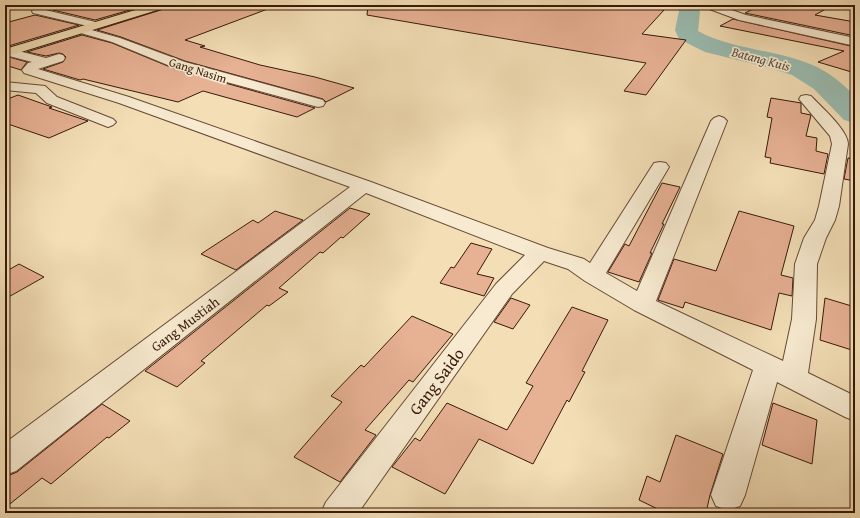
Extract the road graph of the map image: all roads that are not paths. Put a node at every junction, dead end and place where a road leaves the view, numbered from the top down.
1 (163, 5) edge
2 (708, 5) edge
3 (38, 11) dead end
4 (96, 25) junction
5 (80, 30) junction
6 (855, 42) edge
7 (21, 48) joint
8 (6, 50) edge
9 (5, 86) edge
10 (806, 99) dead end
11 (318, 102) dead end
12 (719, 121) dead end
13 (108, 122) dead end
14 (660, 167) dead end
15 (364, 186) junction
16 (540, 253) junction
17 (593, 276) junction
18 (643, 304) junction
19 (768, 366) junction
20 (793, 379) junction
21 (855, 409) edge
22 (5, 461) edge
23 (728, 495) dead end
24 (338, 513) edge

1 - 4 highway
2 - 6 street
3 - 4 street
4 - 5 highway
5 - 7 highway
5 - 11 street, Gang Nasim
7 - 8 street
8 - 15 street
9 - 13 street
10 - 20 street
12 - 18 street
14 - 17 street
15 - 16 street
15 - 22 street, Gang Mustiah
16 - 17 street
16 - 24 street, Gang Saido
17 - 18 street
18 - 19 street
19 - 20 street
19 - 23 street
20 - 21 street

